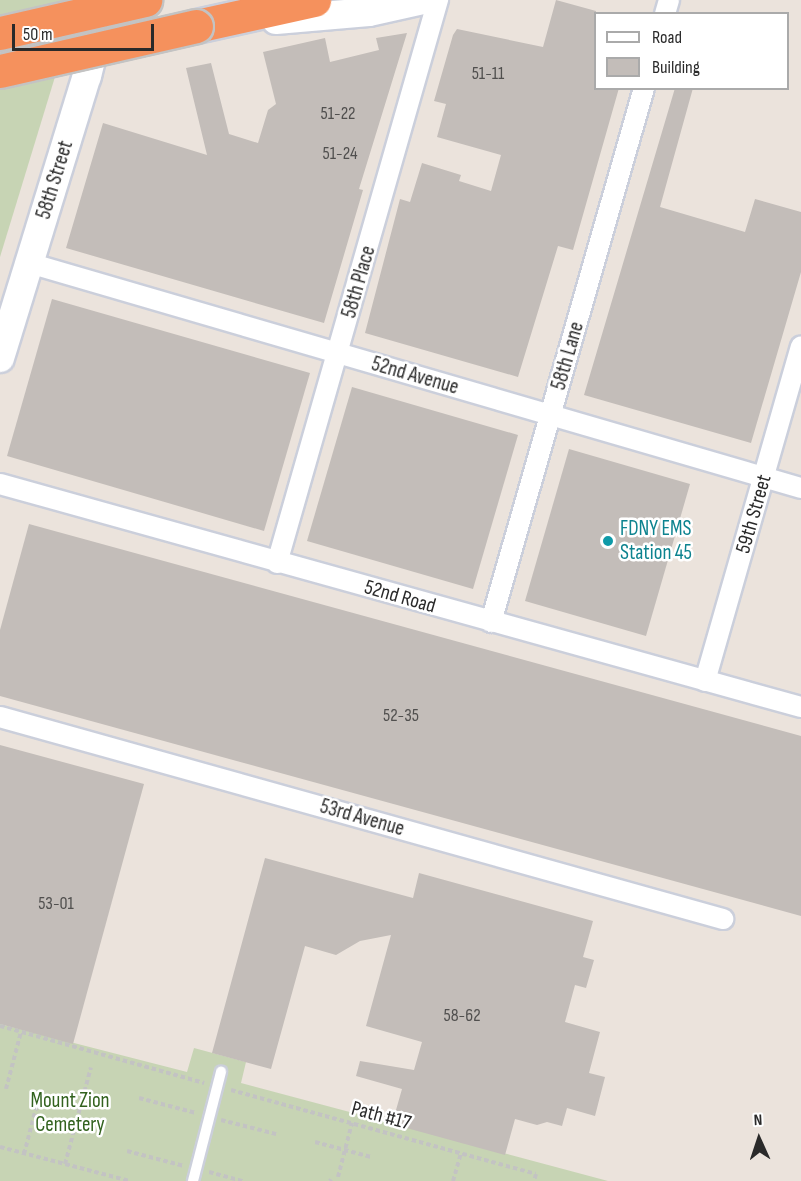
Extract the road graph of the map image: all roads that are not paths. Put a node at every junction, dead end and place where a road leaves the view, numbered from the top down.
1 (133, 0) edge
2 (145, 0) edge
3 (314, 0) edge
4 (423, 0) edge
5 (438, 0) edge
6 (102, 14) edge
7 (0, 33) edge
8 (0, 50) edge
9 (0, 71) edge
10 (643, 90) edge
11 (29, 262) junction
12 (801, 347) edge
13 (338, 354) junction
14 (0, 358) edge
15 (552, 416) junction
16 (764, 477) junction
17 (0, 484) edge
18 (801, 488) edge
19 (277, 562) junction
20 (491, 622) junction
21 (705, 681) junction
22 (801, 708) edge
23 (0, 717) edge
24 (723, 919) dead end
25 (221, 1072) dead end
26 (193, 1181) edge

1 - 6 main road
2 - 7 highway, bridge
3 - 9 highway, bridge
4 - 6 main road
5 - 13 street, 58th Place
6 - 8 main road
6 - 11 main road, 58th Street
10 - 15 street, 58th Lane
11 - 13 street, 52nd Avenue
11 - 14 main road, 58th Street
12 - 16 street, 59th Street
13 - 15 street, 52nd Avenue
13 - 19 street, 58th Place
15 - 16 street, 52nd Avenue
15 - 20 street, 58th Lane
16 - 18 street, 52nd Avenue
16 - 21 street, 59th Street
17 - 19 street, 52nd Road
19 - 20 street, 52nd Road
20 - 21 street, 52nd Road
21 - 22 street, 52nd Road
23 - 24 street, 53rd Avenue
25 - 26 lane

